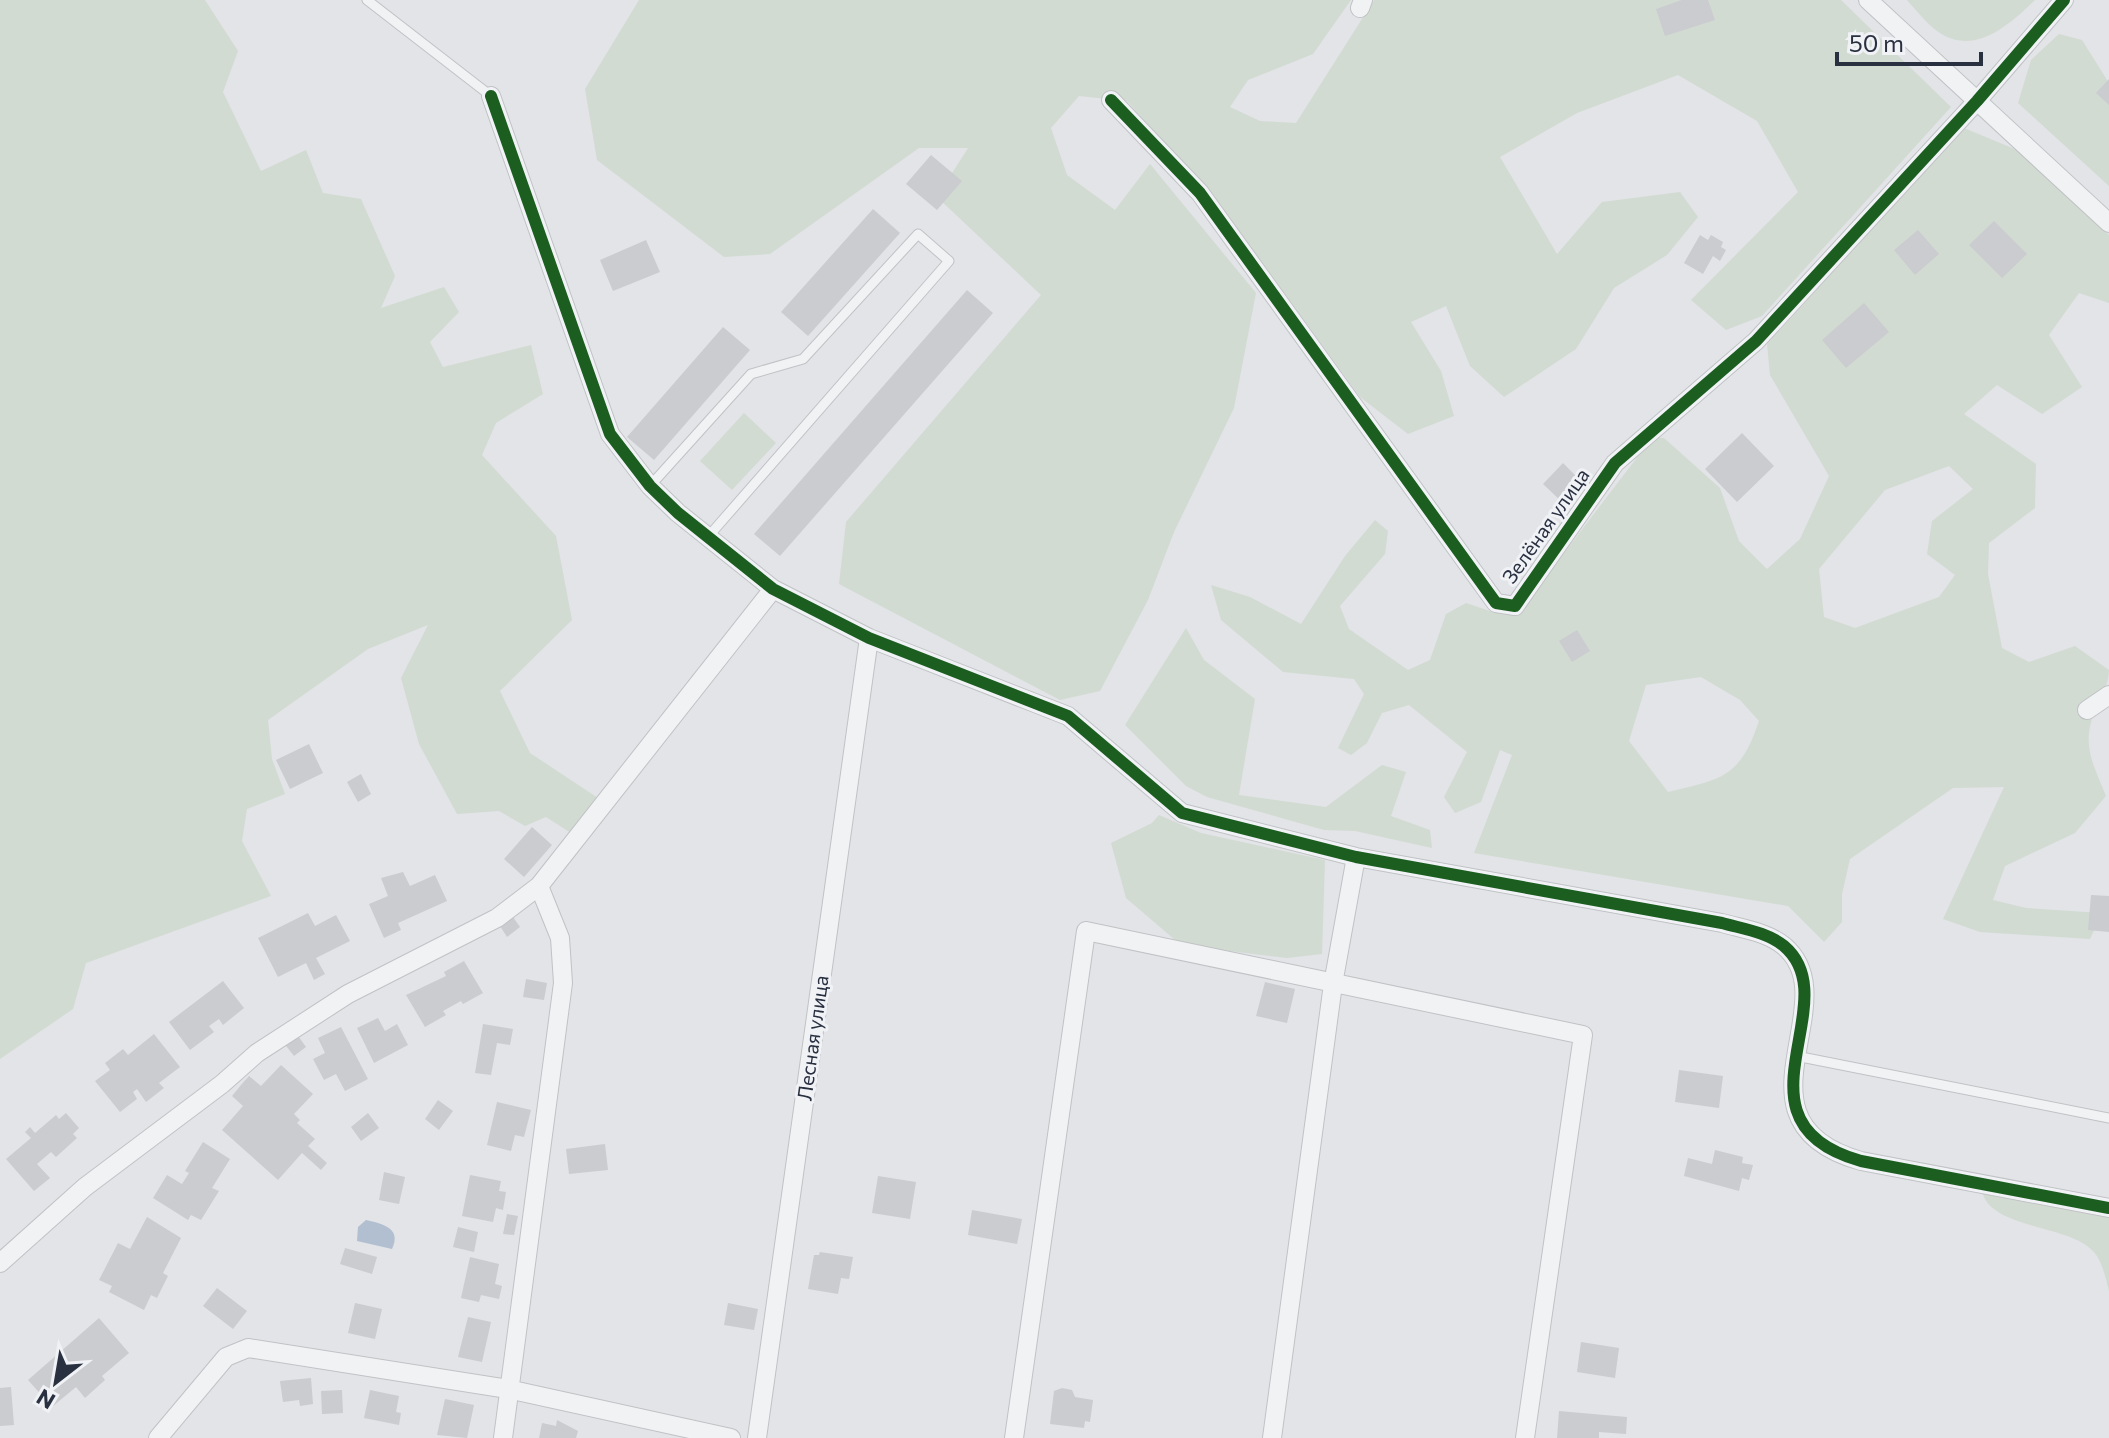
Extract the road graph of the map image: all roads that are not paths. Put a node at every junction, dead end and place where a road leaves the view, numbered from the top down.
1 (367, 0) edge
2 (1868, 0) edge
3 (2064, 0) edge
4 (491, 96) joint
5 (1111, 100) dead end
6 (1977, 101) junction
7 (2109, 223) edge
8 (650, 486) junction
9 (707, 538) junction
10 (773, 589) junction
11 (869, 638) junction
12 (2109, 695) edge
13 (2087, 710) dead end
14 (1356, 857) junction
15 (539, 886) junction
16 (1333, 984) junction
17 (1796, 1056) junction
18 (2109, 1118) edge
19 (2109, 1208) edge
20 (0, 1263) edge
21 (508, 1389) junction
22 (158, 1438) edge
23 (503, 1438) edge
24 (731, 1438) edge
25 (757, 1438) edge
26 (1014, 1438) edge
27 (1272, 1438) edge
28 (1525, 1438) edge

1 - 4 lane
2 - 6 street
3 - 6 street, Зелёная улица
4 - 8 street
5 - 6 street, Зелёная улица
6 - 7 street
8 - 9 street
8 - 9 lane
9 - 10 street
10 - 11 street
10 - 15 street
11 - 14 street
11 - 25 street, Лесная улица
12 - 13 street
14 - 16 street
14 - 17 street
15 - 20 street
15 - 21 street
16 - 26 street
16 - 27 street
16 - 28 street
17 - 18 lane
17 - 19 street
21 - 22 street
21 - 23 street
21 - 24 street

